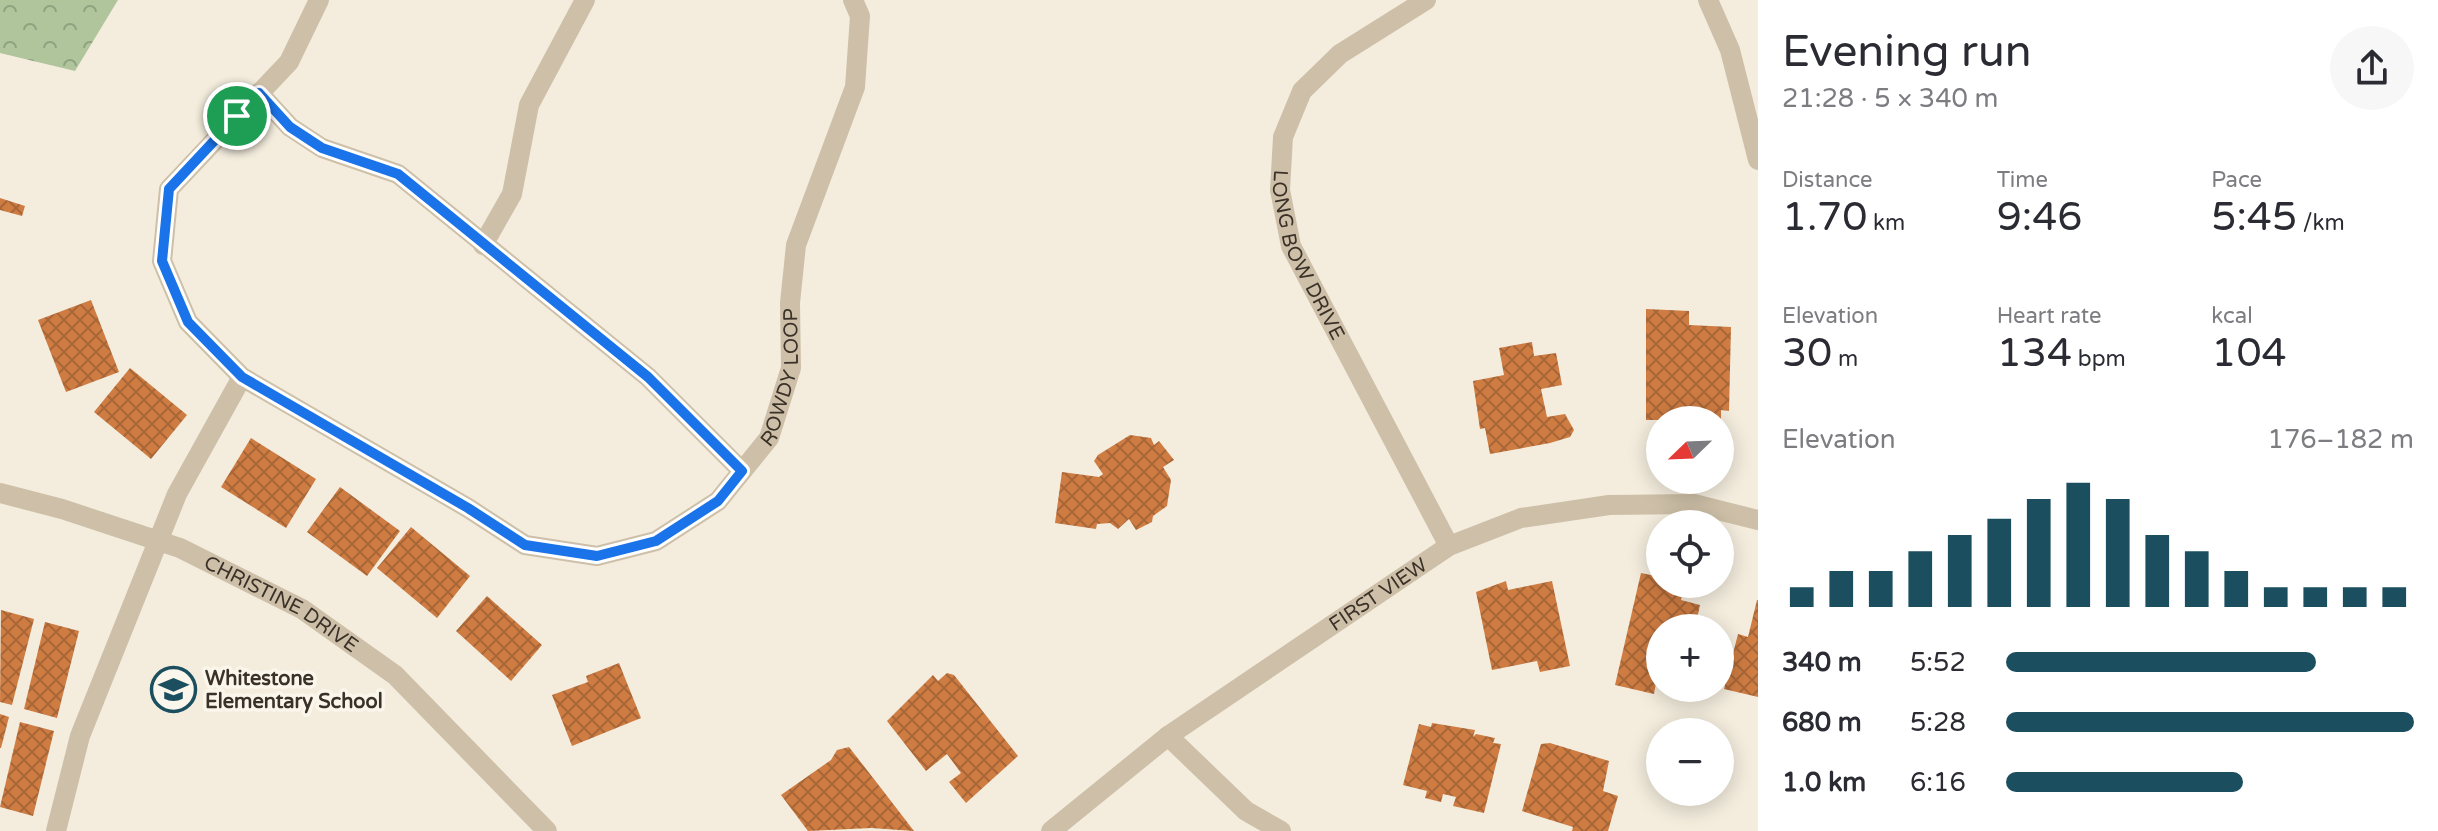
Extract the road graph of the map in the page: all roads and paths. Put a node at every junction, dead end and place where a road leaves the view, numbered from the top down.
1 (319, 0) edge
2 (585, 0) edge
3 (853, 0) edge
4 (1426, 0) edge
5 (1708, 0) edge
6 (259, 93) junction
7 (1758, 160) edge
8 (483, 245) junction
9 (242, 377) junction
10 (742, 471) junction
11 (0, 493) edge
12 (1758, 520) edge
13 (160, 541) junction
14 (1449, 546) junction
15 (1168, 736) junction
16 (56, 831) edge
17 (547, 831) edge
18 (1051, 831) edge
19 (1281, 831) edge

1 - 6 street, ROWDY LOOP
2 - 8 street
3 - 10 street, ROWDY LOOP
4 - 14 street, LONG BOW DRIVE
5 - 7 street
6 - 8 street
6 - 9 street, ROWDY LOOP
8 - 10 street
9 - 10 street, ROWDY LOOP
9 - 13 street
11 - 13 street, CHRISTINE DRIVE
12 - 14 street, FIRST VIEW
13 - 16 street
13 - 17 street, CHRISTINE DRIVE
14 - 15 street, FIRST VIEW
15 - 18 street, FIRST VIEW
15 - 19 street

